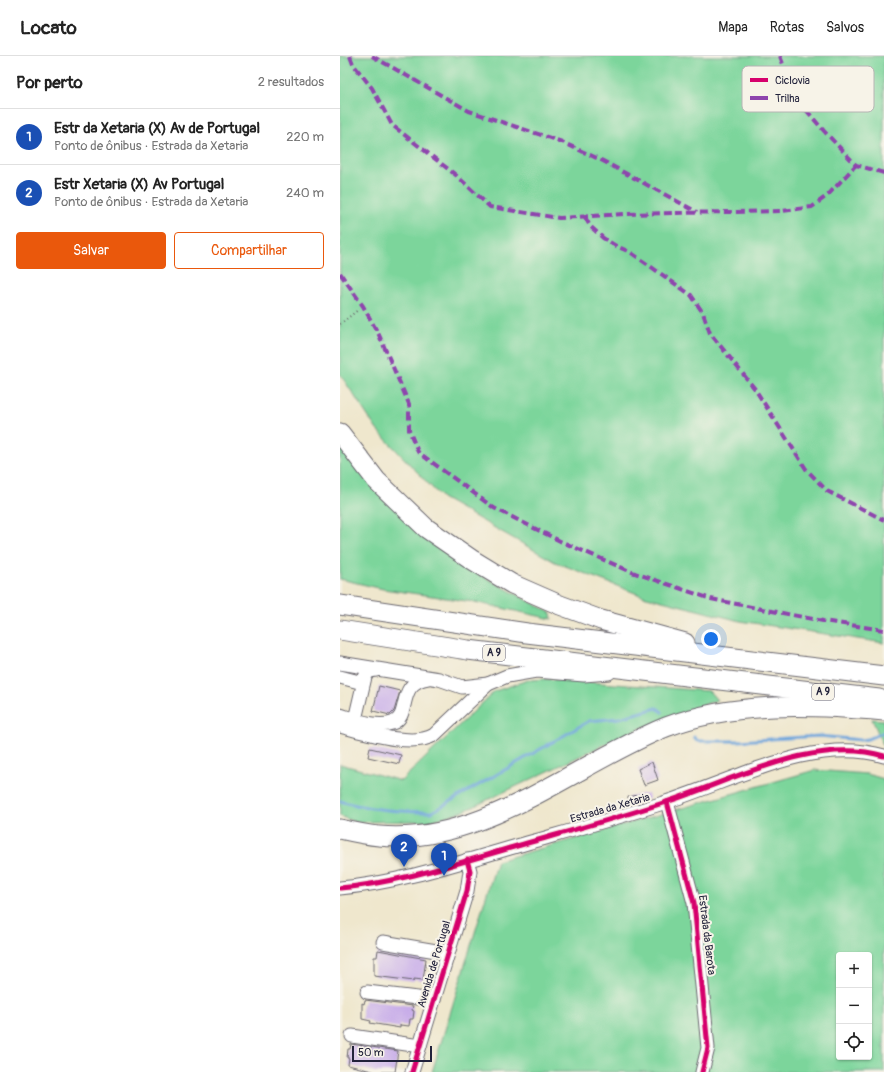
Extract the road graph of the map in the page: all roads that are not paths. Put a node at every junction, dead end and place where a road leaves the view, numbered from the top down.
1 (340, 433) edge
2 (340, 605) edge
3 (340, 630) edge
4 (736, 658) junction
5 (340, 664) edge
6 (376, 670) junction
7 (649, 671) junction
8 (884, 676) edge
9 (340, 677) edge
10 (428, 678) junction
11 (364, 683) junction
12 (488, 684) junction
13 (884, 699) edge
14 (884, 712) edge
15 (340, 715) edge
16 (347, 724) edge
17 (884, 756) edge
18 (667, 802) junction
19 (340, 829) edge
20 (468, 860) junction
21 (340, 888) edge
22 (383, 942) dead end
23 (448, 953) junction
24 (367, 992) dead end
25 (434, 1000) junction
26 (352, 1036) dead end
27 (420, 1046) junction
28 (412, 1072) edge
29 (702, 1072) edge

1 - 4 highway
2 - 4 highway, A 9
3 - 7 highway, A 9
4 - 8 highway, A 9
5 - 6 street
6 - 10 street
6 - 11 street
7 - 12 street
7 - 13 highway, A 9
9 - 11 street
10 - 12 street
10 - 16 street
11 - 16 street
12 - 16 street
14 - 19 highway
15 - 16 street
17 - 18 street, Estrada da Xetaria
18 - 20 street, Estrada da Xetaria
18 - 29 street, Estrada da Barota
20 - 21 street, Estrada da Xetaria
20 - 23 street, Avenida de Portugal
22 - 23 street
23 - 25 street, Avenida de Portugal
24 - 25 street
25 - 27 street, Avenida de Portugal
26 - 27 street
27 - 28 street, Avenida de Portugal

